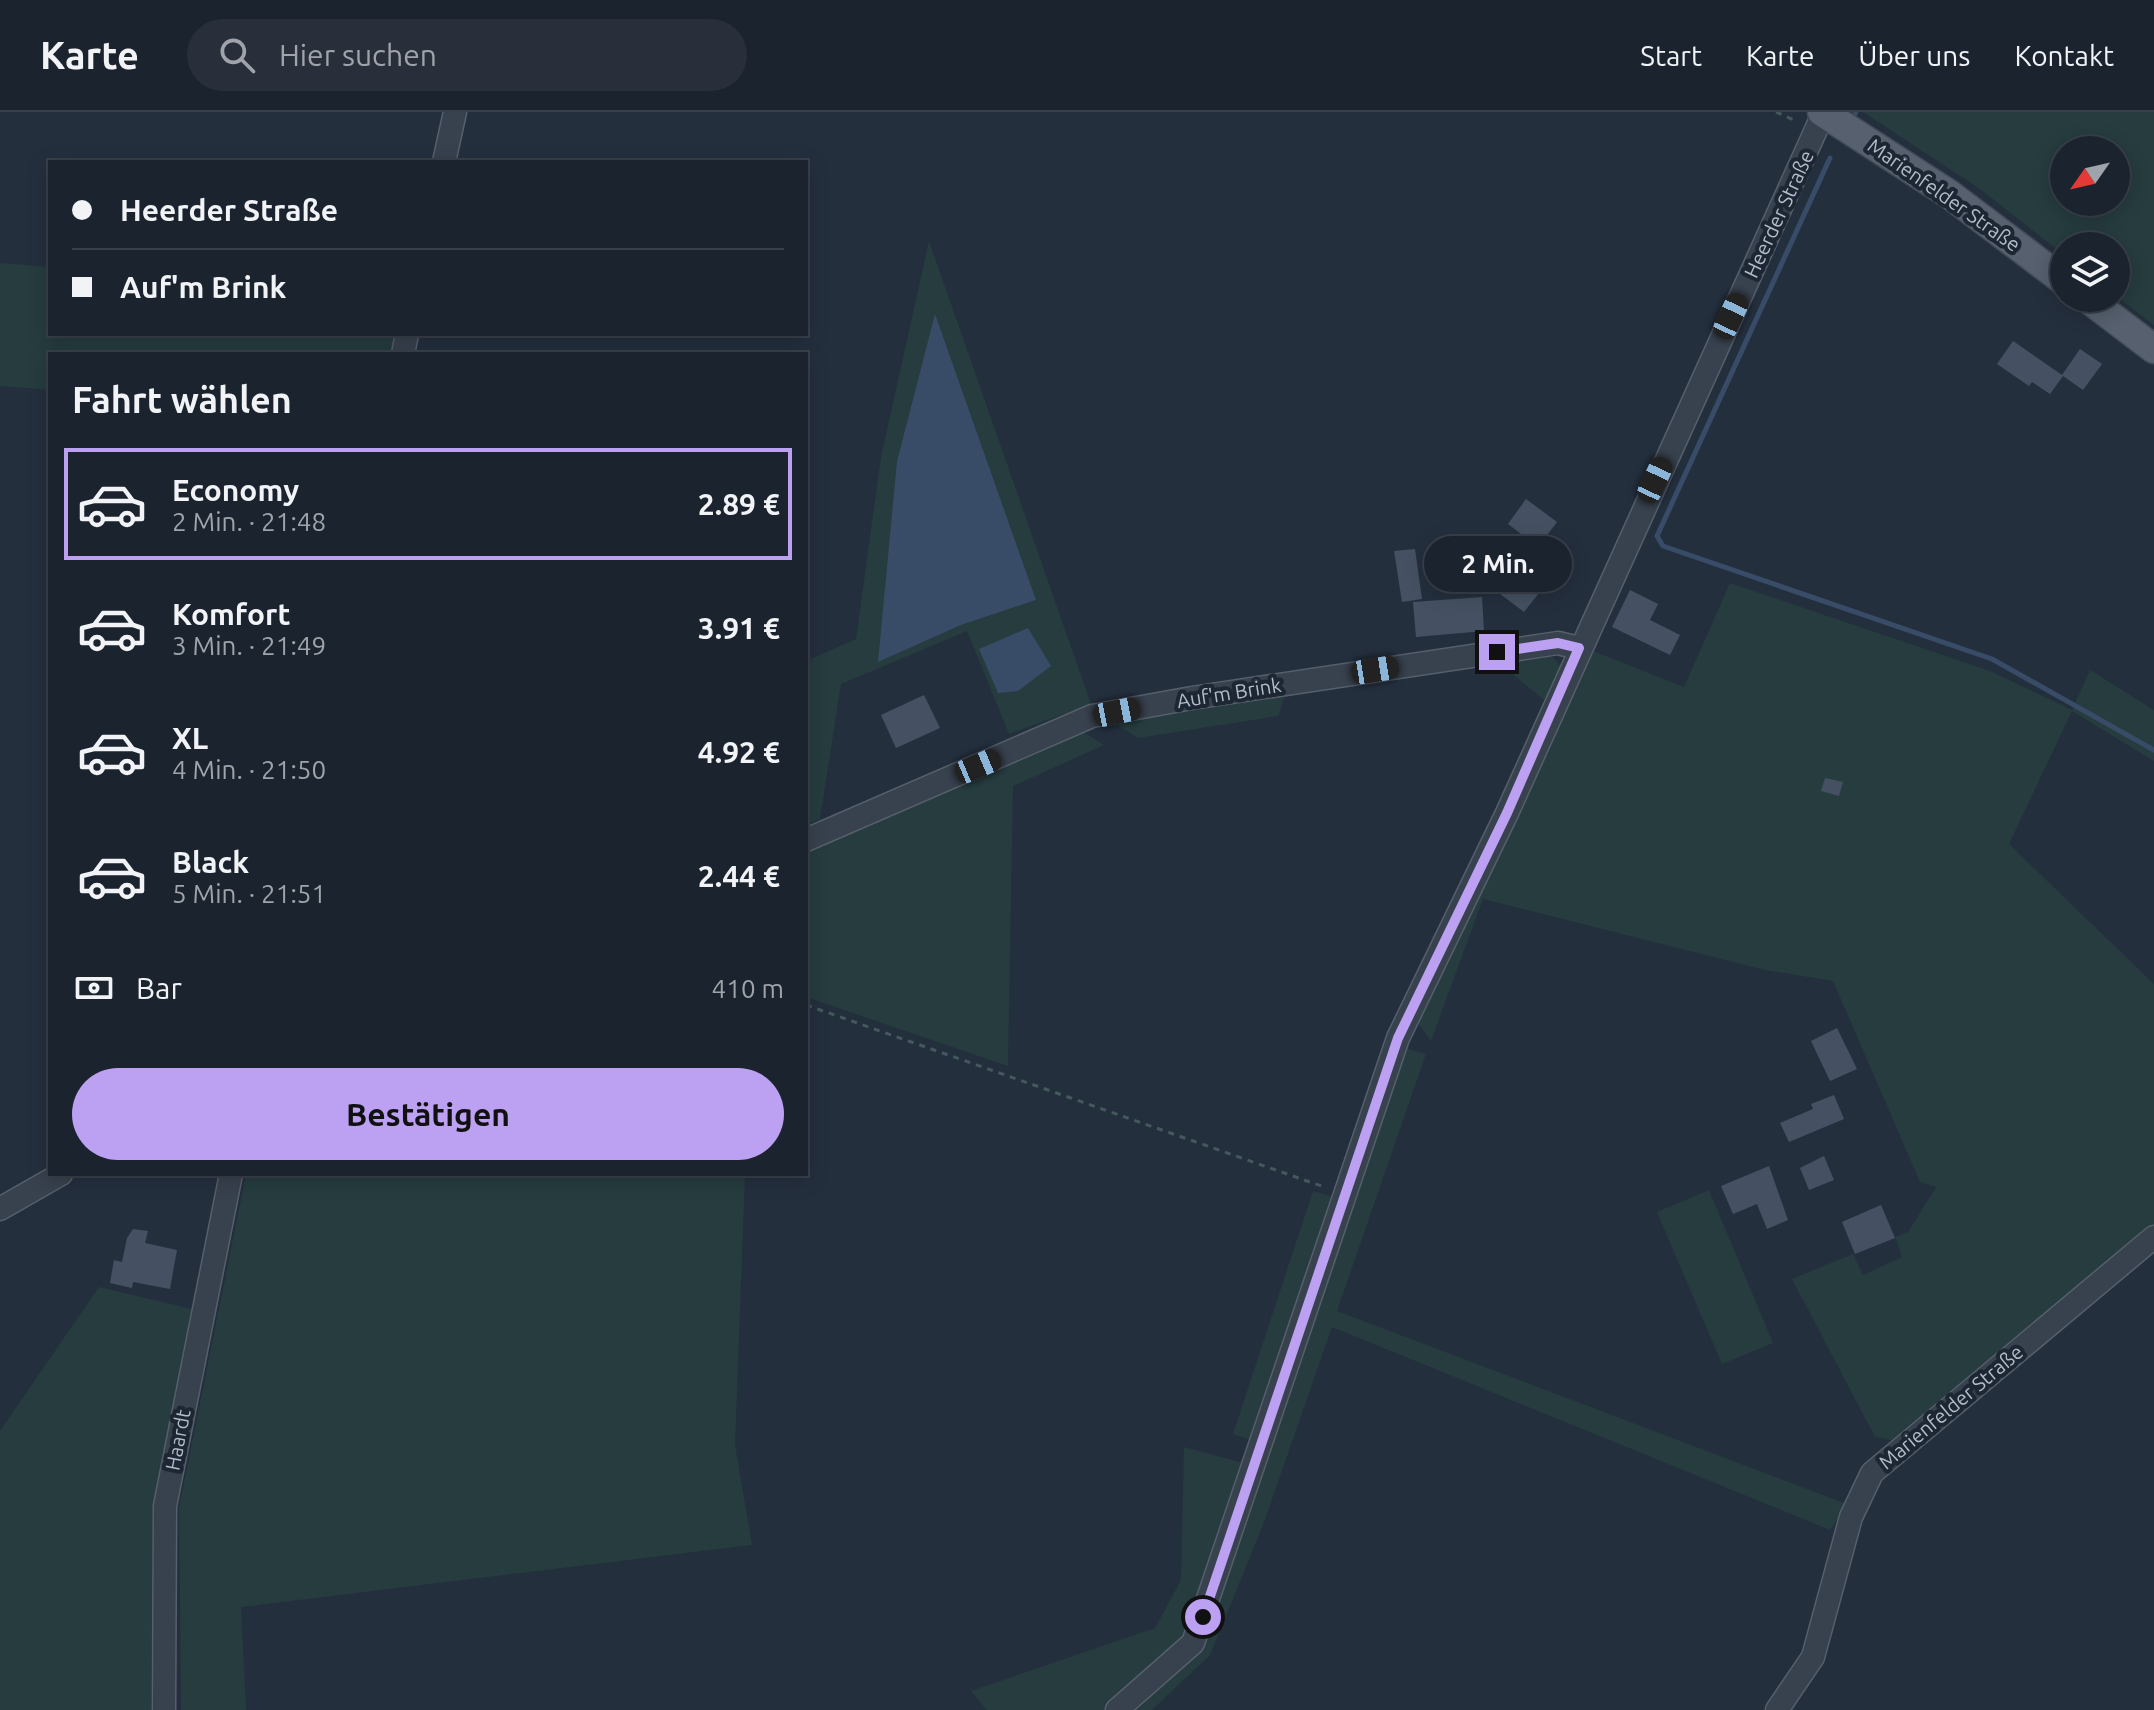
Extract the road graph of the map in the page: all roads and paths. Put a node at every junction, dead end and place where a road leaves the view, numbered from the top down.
1 (455, 112) edge
2 (1823, 112) edge
3 (444, 160) edge
4 (2050, 270) edge
5 (2105, 312) edge
6 (2154, 349) edge
7 (1579, 648) junction
8 (808, 839) edge
9 (808, 1006) edge
10 (58, 1176) edge
11 (231, 1176) edge
12 (1346, 1194) junction
13 (0, 1209) edge
14 (2154, 1237) edge
15 (164, 1710) edge
16 (1117, 1710) edge
17 (1777, 1710) edge

1 - 3 street
2 - 4 main road, Marienfelder Straße
2 - 7 street, Heerder Straße
5 - 6 main road
7 - 8 street, Auf'm Brink
7 - 12 street, Heerder Straße
9 - 12 path
10 - 13 street
11 - 15 street, Haardt
12 - 16 street, Heerder Straße
14 - 17 street, Marienfelder Straße

